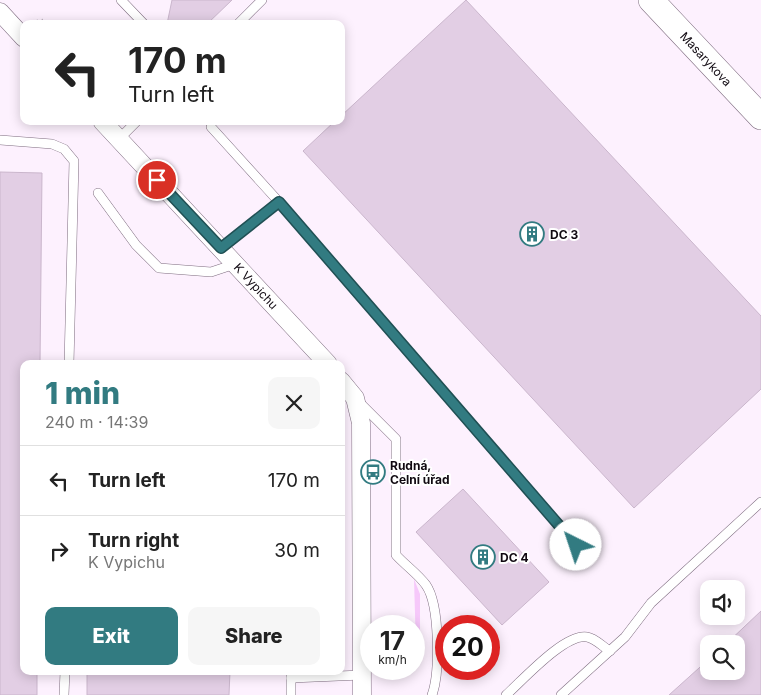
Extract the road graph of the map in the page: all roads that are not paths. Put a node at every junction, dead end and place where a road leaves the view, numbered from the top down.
1 (120, 0) edge
2 (262, 0) edge
3 (651, 0) edge
4 (0, 12) edge
5 (140, 20) edge
6 (242, 20) edge
7 (20, 34) edge
8 (761, 118) edge
9 (106, 125) edge
10 (133, 125) edge
11 (212, 127) dead end
12 (119, 139) junction
13 (0, 140) edge
14 (98, 193) dead end
15 (279, 202) junction
16 (221, 248) junction
17 (235, 264) junction
18 (69, 360) edge
19 (318, 360) edge
20 (345, 386) edge
21 (355, 398) junction
22 (761, 502) edge
23 (576, 545) dead end
24 (362, 615) edge
25 (610, 651) junction
26 (65, 675) edge
27 (291, 675) edge
28 (345, 675) edge
29 (360, 675) edge
30 (362, 680) edge
31 (64, 695) edge
32 (290, 695) edge
33 (362, 695) edge
34 (432, 695) edge
35 (506, 695) edge
36 (561, 695) edge

1 - 5 lane
2 - 6 lane
3 - 8 main road, Masarykova
4 - 7 street
9 - 12 street, K Vypichu
10 - 12 lane
11 - 15 lane
12 - 16 street, K Vypichu
13 - 18 lane
14 - 17 lane
15 - 16 lane
15 - 23 lane
16 - 17 street, K Vypichu
17 - 19 street, K Vypichu
20 - 21 street
21 - 24 street
21 - 34 lane
22 - 25 lane
25 - 35 lane
25 - 36 lane
26 - 31 lane
27 - 32 lane
28 - 29 lane
30 - 33 street

